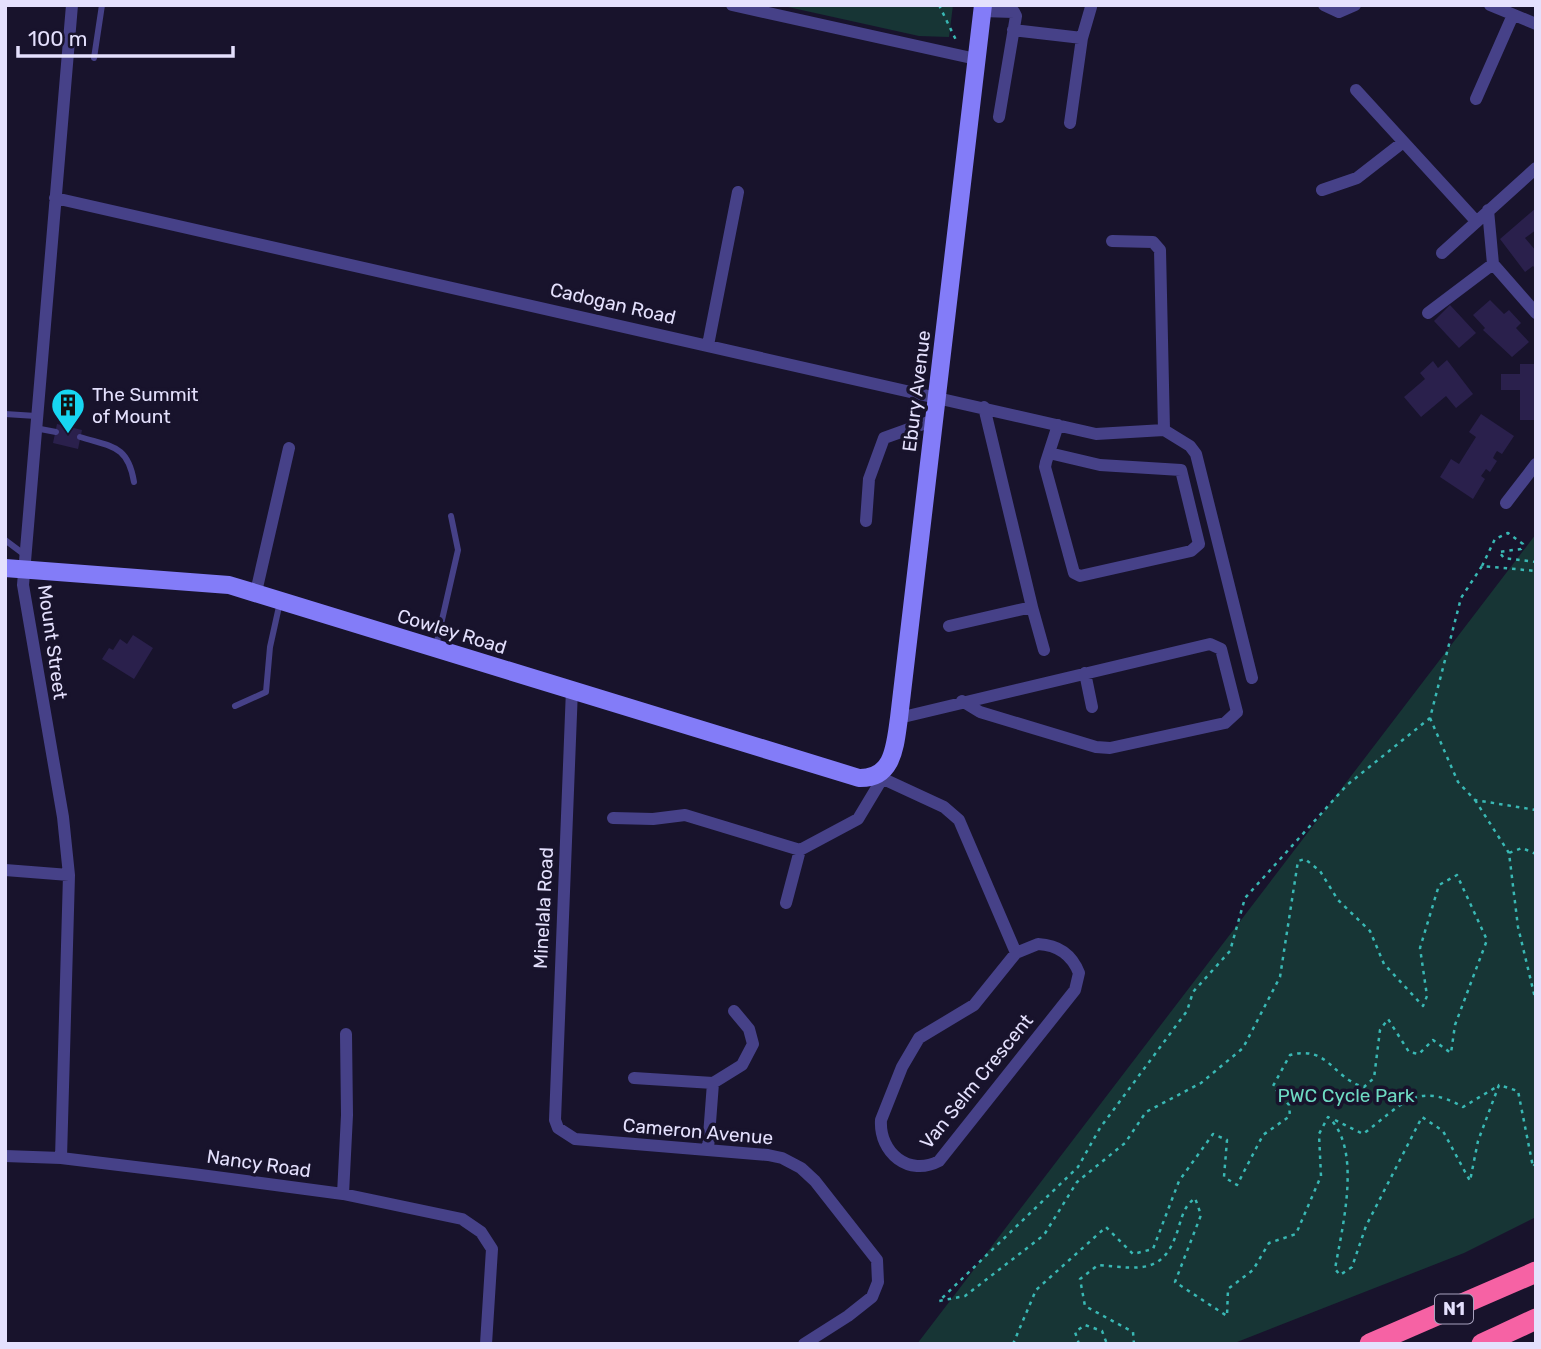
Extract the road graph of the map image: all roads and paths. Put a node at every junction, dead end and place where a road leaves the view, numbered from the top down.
1 (72, 5) edge
2 (102, 5) edge
3 (732, 5) edge
4 (939, 5) edge
5 (1324, 5) edge
6 (1355, 5) edge
7 (1490, 5) edge
8 (1091, 7) dead end
9 (982, 8) edge
10 (1513, 15) junction
11 (1536, 24) edge
12 (1013, 30) junction
13 (1082, 38) junction
14 (970, 57) junction
15 (94, 58) dead end
16 (1356, 90) dead end
17 (1476, 99) dead end
18 (999, 117) dead end
19 (1070, 123) dead end
20 (1402, 143) junction
21 (1536, 168) edge
22 (1322, 190) dead end
23 (738, 192) dead end
24 (55, 198) junction
25 (1488, 210) junction
26 (1476, 221) junction
27 (1112, 240) dead end
28 (1442, 253) dead end
29 (1493, 264) junction
30 (1536, 290) edge
31 (1524, 300) junction
32 (1428, 313) dead end
33 (1536, 313) edge
34 (708, 345) junction
35 (936, 396) junction
36 (984, 407) junction
37 (5, 414) edge
38 (933, 420) junction
39 (36, 422) junction
40 (1058, 425) junction
41 (1164, 430) junction
42 (55, 432) dead end
43 (80, 437) dead end
44 (289, 448) dead end
45 (1049, 453) junction
46 (1536, 464) edge
47 (134, 482) dead end
48 (1506, 503) dead end
49 (451, 516) dead end
50 (866, 521) dead end
51 (5, 540) edge
52 (1536, 562) edge
53 (26, 563) junction
54 (1482, 566) junction
55 (5, 568) edge
56 (1536, 571) edge
57 (256, 592) junction
58 (280, 600) junction
59 (1032, 607) junction
60 (949, 625) dead end
61 (435, 648) junction
62 (1044, 650) dead end
63 (1084, 673) junction
64 (1252, 678) dead end
65 (572, 689) junction
66 (962, 701) junction
67 (236, 706) dead end
68 (1092, 707) dead end
69 (899, 718) junction
70 (1430, 718) junction
71 (879, 777) junction
72 (1475, 800) junction
73 (1536, 810) edge
74 (613, 818) dead end
75 (800, 850) junction
76 (1509, 853) junction
77 (1536, 854) edge
78 (5, 870) edge
79 (69, 875) junction
80 (786, 904) dead end
81 (1016, 953) junction
82 (1536, 1002) edge
83 (734, 1011) dead end
84 (346, 1034) dead end
85 (634, 1078) dead end
86 (713, 1083) junction
87 (1499, 1085) junction
88 (1328, 1117) junction
89 (558, 1128) joint
90 (708, 1149) junction
91 (5, 1156) edge
92 (61, 1158) junction
93 (1536, 1163) edge
94 (343, 1194) junction
95 (1536, 1272) edge
96 (1536, 1319) edge
97 (486, 1344) edge
98 (804, 1344) edge
99 (1013, 1344) edge
100 (1079, 1344) edge
101 (1107, 1344) edge
102 (1134, 1344) edge
103 (1370, 1344) edge
104 (1482, 1344) edge

1 - 24 street, Mount Street
2 - 15 lane
3 - 14 street
4 - 14 path
5 - 6 street
7 - 10 street
8 - 13 street
9 - 12 street
9 - 14 street, Ebury Avenue
10 - 11 street
10 - 17 street
12 - 13 street
12 - 18 street
13 - 19 street
14 - 35 street, Ebury Avenue
16 - 20 street
20 - 22 street
20 - 26 street
21 - 25 street
23 - 34 street
24 - 34 street, Cadogan Road
24 - 39 street, Mount Street
25 - 26 street
25 - 29 street
26 - 28 street
27 - 41 street
29 - 31 street
29 - 32 street
30 - 31 street
31 - 33 street
34 - 35 street, Cadogan Road
35 - 36 street, Cadogan Road
35 - 38 street, Ebury Avenue
36 - 40 street, Cadogan Road
36 - 59 street
37 - 39 lane
38 - 50 street
38 - 69 street, Ebury Avenue
39 - 42 lane
39 - 53 street, Mount Street
40 - 41 street, Cadogan Road
40 - 45 street
41 - 64 street
43 - 47 lane
44 - 57 street
45 - 45 street
46 - 48 street
49 - 61 lane
51 - 53 lane
52 - 54 path
53 - 55 street, Cowley Road
53 - 57 street, Cowley Road
53 - 79 street, Mount Street
54 - 56 path
54 - 70 path
57 - 58 street, Cowley Road
58 - 61 street, Cowley Road
58 - 67 lane
59 - 60 street
59 - 62 street
61 - 65 street, Cowley Road
63 - 66 street
63 - 66 street
63 - 68 street
65 - 71 street, Cowley Road
65 - 89 street, Minelala Road
66 - 69 street
69 - 71 street, Ebury Avenue
70 - 72 path
70 - 99 path
71 - 75 street
71 - 81 street
72 - 73 path
72 - 76 path
74 - 75 street
75 - 80 street
76 - 77 path
76 - 82 path
78 - 79 street
79 - 92 street, Mount Street
81 - 81 street, Van Selm Crescent
83 - 86 street
84 - 94 street
85 - 86 street
86 - 90 street
87 - 88 path
87 - 88 path
87 - 93 path
88 - 102 path
89 - 90 street, Cameron Avenue
90 - 98 street, Cameron Avenue
91 - 92 street, Nancy Road
92 - 94 street, Nancy Road
94 - 97 street, Nancy Road
95 - 103 highway, N1
96 - 104 highway, N1
100 - 101 path

